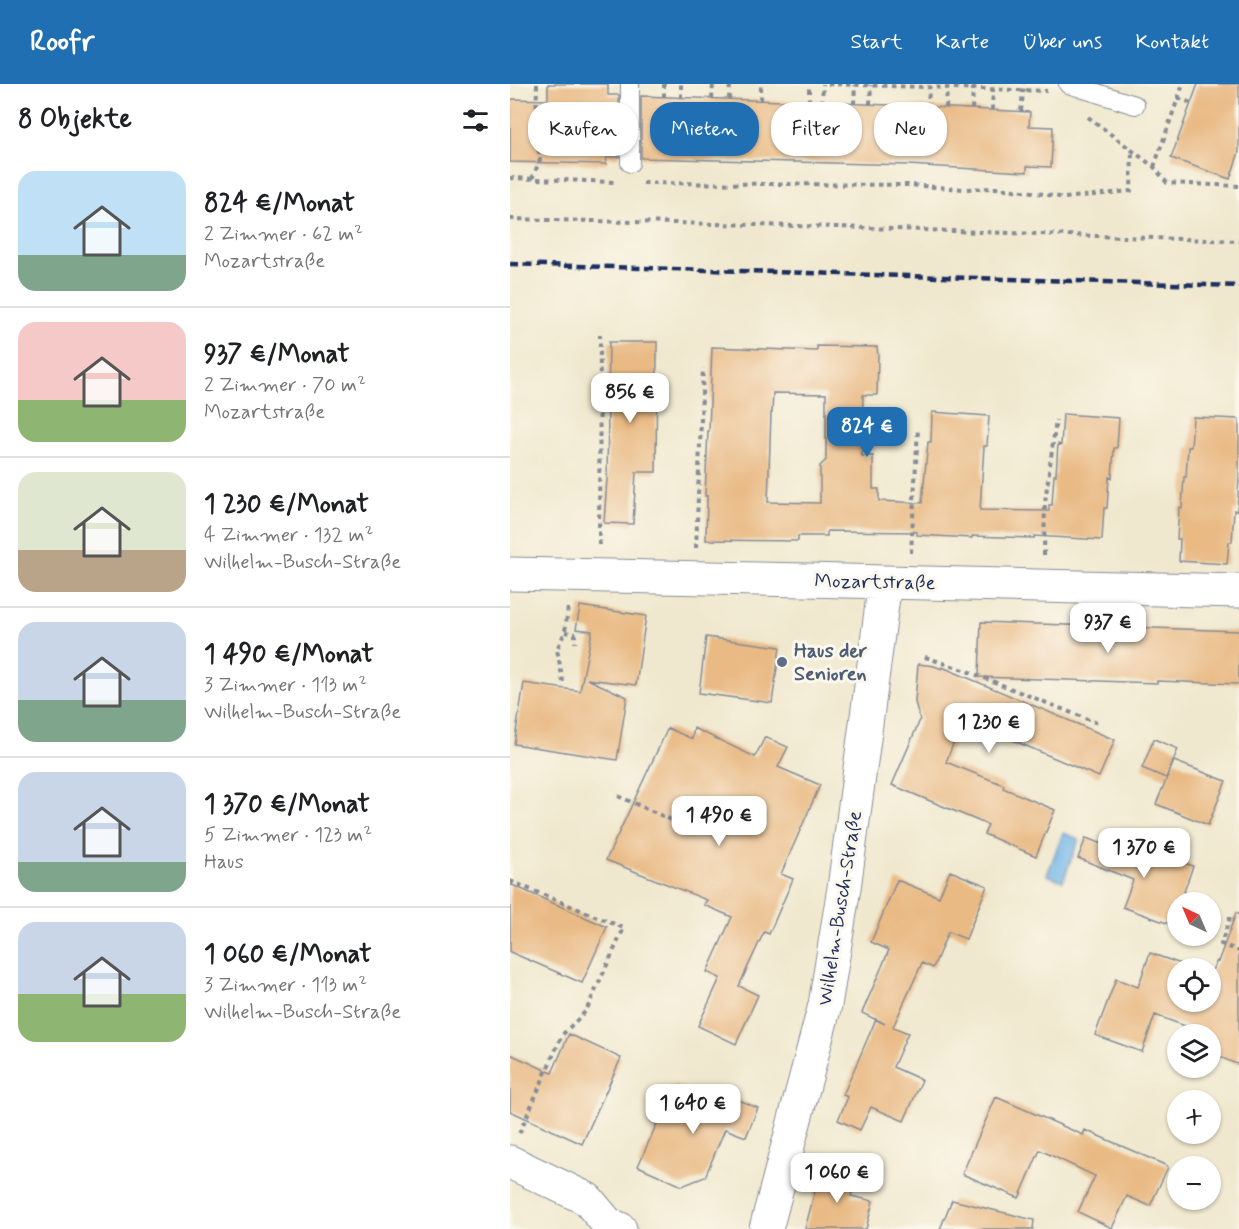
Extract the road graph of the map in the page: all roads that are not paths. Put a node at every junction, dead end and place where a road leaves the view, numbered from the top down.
1 (630, 84) edge
2 (1061, 88) edge
3 (1135, 105) dead end
4 (630, 162) dead end
5 (510, 574) edge
6 (897, 582) junction
7 (1239, 591) edge
8 (512, 1153) edge
9 (620, 1229) edge
10 (766, 1229) edge

1 - 4 lane
2 - 3 lane
5 - 6 street, Mozartstraße
6 - 7 street, Mozartstraße
6 - 10 street, Wilhelm-Busch-Straße
8 - 9 street

